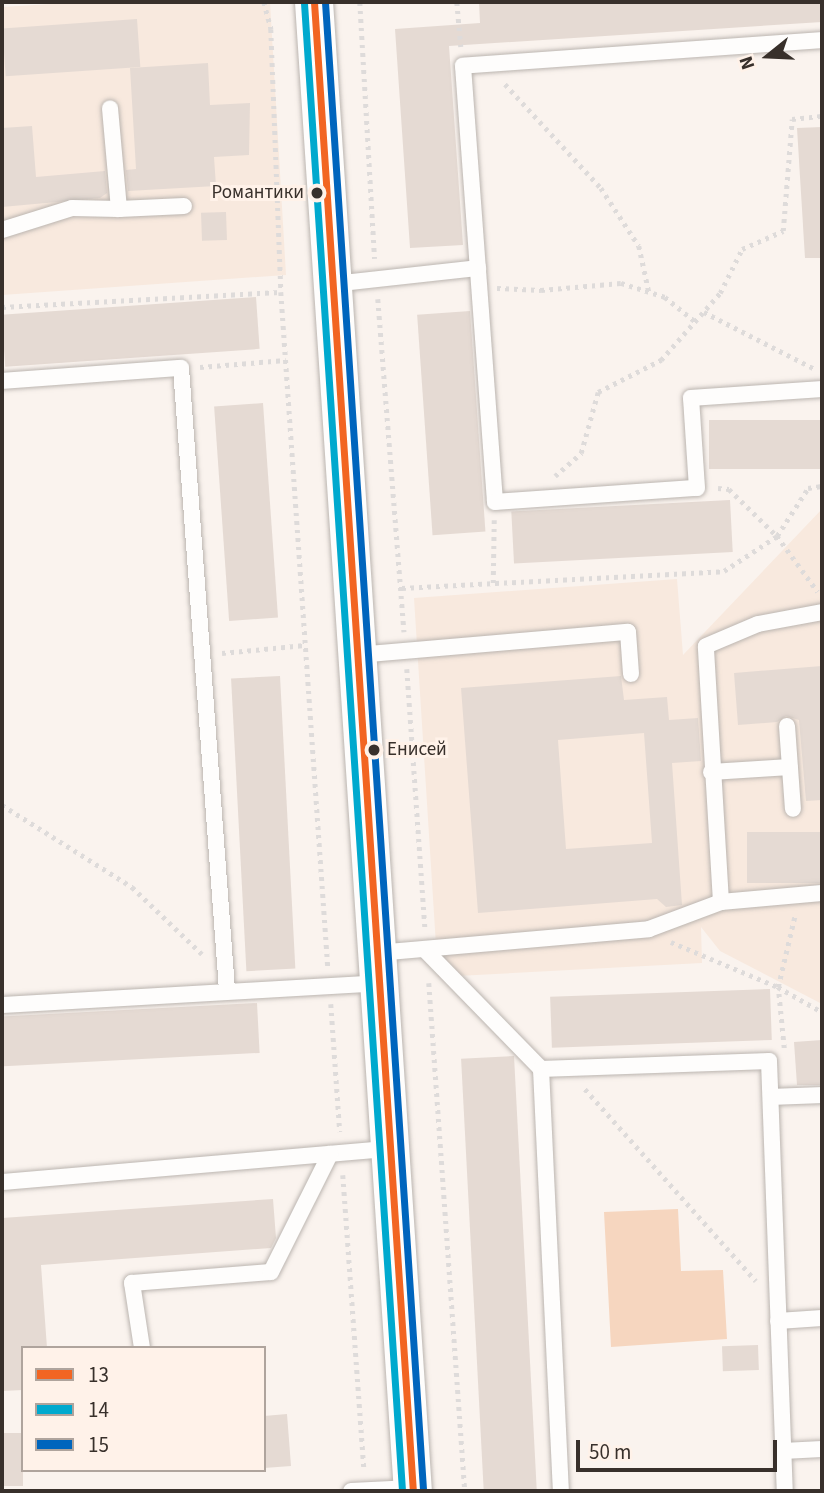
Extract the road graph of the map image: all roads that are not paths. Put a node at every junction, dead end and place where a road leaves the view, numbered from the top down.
1 (314, 2) edge
2 (822, 40) edge
3 (110, 108) dead end
4 (184, 206) dead end
5 (119, 209) junction
6 (2, 230) edge
7 (478, 268) junction
8 (333, 284) junction
9 (2, 381) edge
10 (822, 389) edge
11 (822, 609) edge
12 (357, 655) junction
13 (631, 674) dead end
14 (787, 726) dead end
15 (790, 767) junction
16 (711, 772) junction
17 (793, 809) dead end
18 (822, 893) edge
19 (721, 902) junction
20 (427, 952) junction
21 (378, 968) junction
22 (228, 990) junction
23 (2, 1005) edge
24 (541, 1069) junction
25 (822, 1094) edge
26 (771, 1097) junction
27 (390, 1149) junction
28 (336, 1153) junction
29 (2, 1182) edge
30 (778, 1313) junction
31 (822, 1318) edge
32 (142, 1346) edge
33 (822, 1448) edge
34 (783, 1451) junction
35 (413, 1489) edge
36 (365, 1490) edge
37 (351, 1491) edge
38 (561, 1491) edge
39 (785, 1491) edge

1 - 8 street
2 - 7 lane
3 - 5 lane
4 - 5 lane
5 - 6 lane
7 - 8 lane
7 - 10 lane
8 - 12 street
9 - 22 lane
11 - 16 lane
12 - 13 lane
12 - 21 street
14 - 15 lane
15 - 16 lane
15 - 17 lane
16 - 19 lane
18 - 19 lane
19 - 20 lane
20 - 21 lane
20 - 24 lane
21 - 22 lane
21 - 27 street
22 - 23 lane
24 - 26 lane
24 - 38 lane
25 - 26 lane
26 - 30 lane
27 - 28 lane
27 - 35 street
28 - 29 lane
28 - 32 lane
30 - 31 lane
30 - 34 lane
33 - 34 lane
34 - 39 lane
35 - 36 lane
36 - 37 lane

